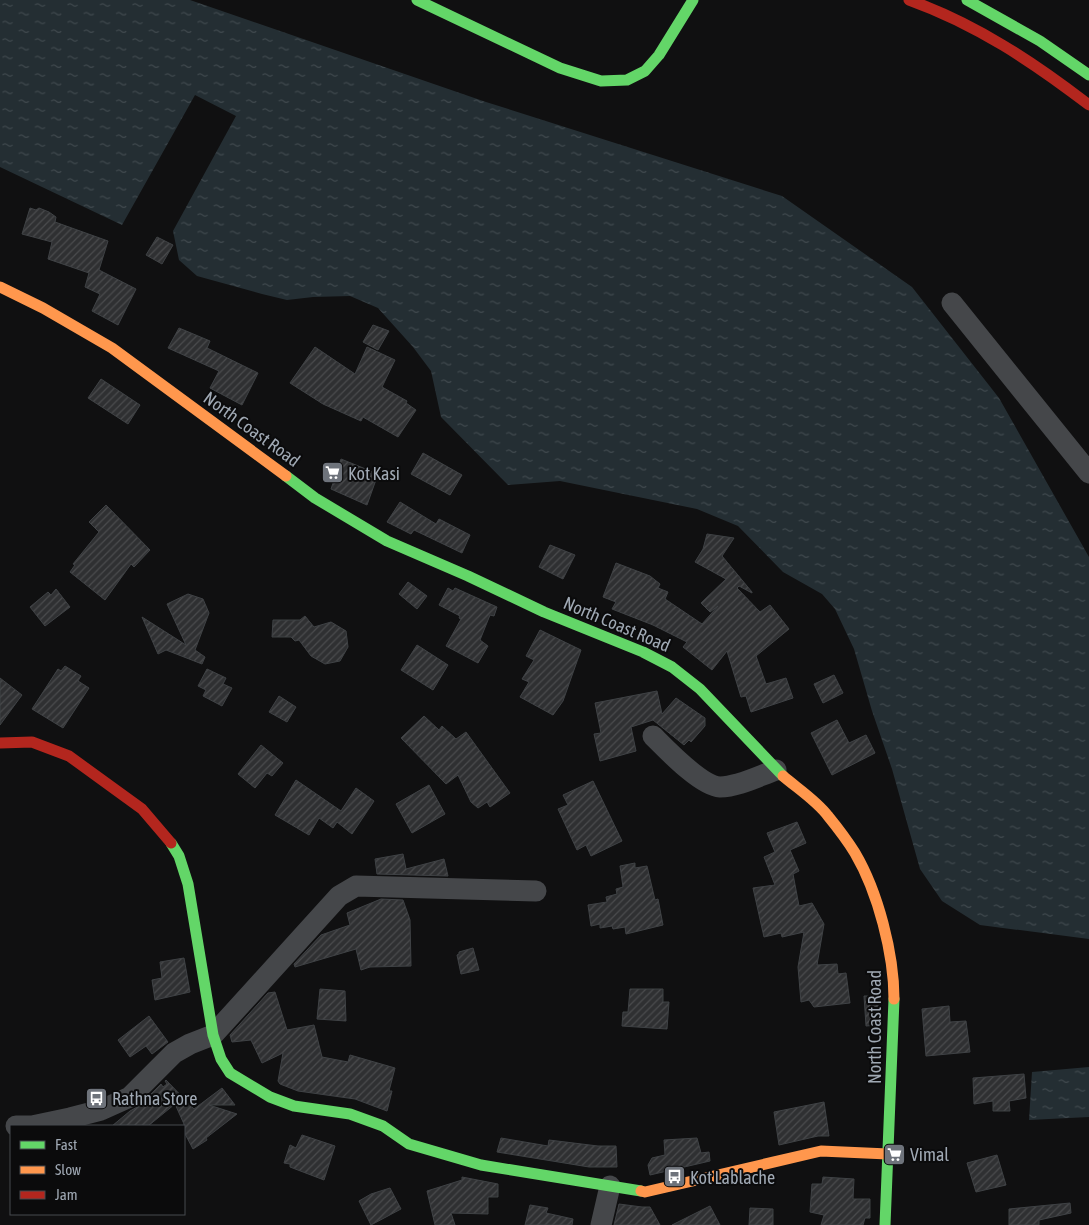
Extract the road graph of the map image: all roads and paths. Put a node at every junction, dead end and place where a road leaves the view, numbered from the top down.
1 (417, 0) edge
2 (693, 0) edge
3 (909, 0) edge
4 (967, 0) edge
5 (1089, 75) edge
6 (1089, 105) edge
7 (0, 287) edge
8 (952, 303) dead end
9 (1089, 473) edge
10 (653, 736) dead end
11 (0, 743) edge
12 (776, 770) junction
13 (536, 891) dead end
14 (213, 1035) junction
15 (37, 1125) edge
16 (888, 1154) junction
17 (610, 1186) junction
18 (600, 1225) edge
19 (885, 1225) edge

1 - 2 street
3 - 6 street
4 - 5 street
7 - 12 street, North Coast Road
8 - 9 street
10 - 12 street
11 - 14 street
12 - 16 street, North Coast Road
13 - 14 street
14 - 15 street
14 - 17 street
16 - 17 street
16 - 19 street, North Coast Road
17 - 18 street

